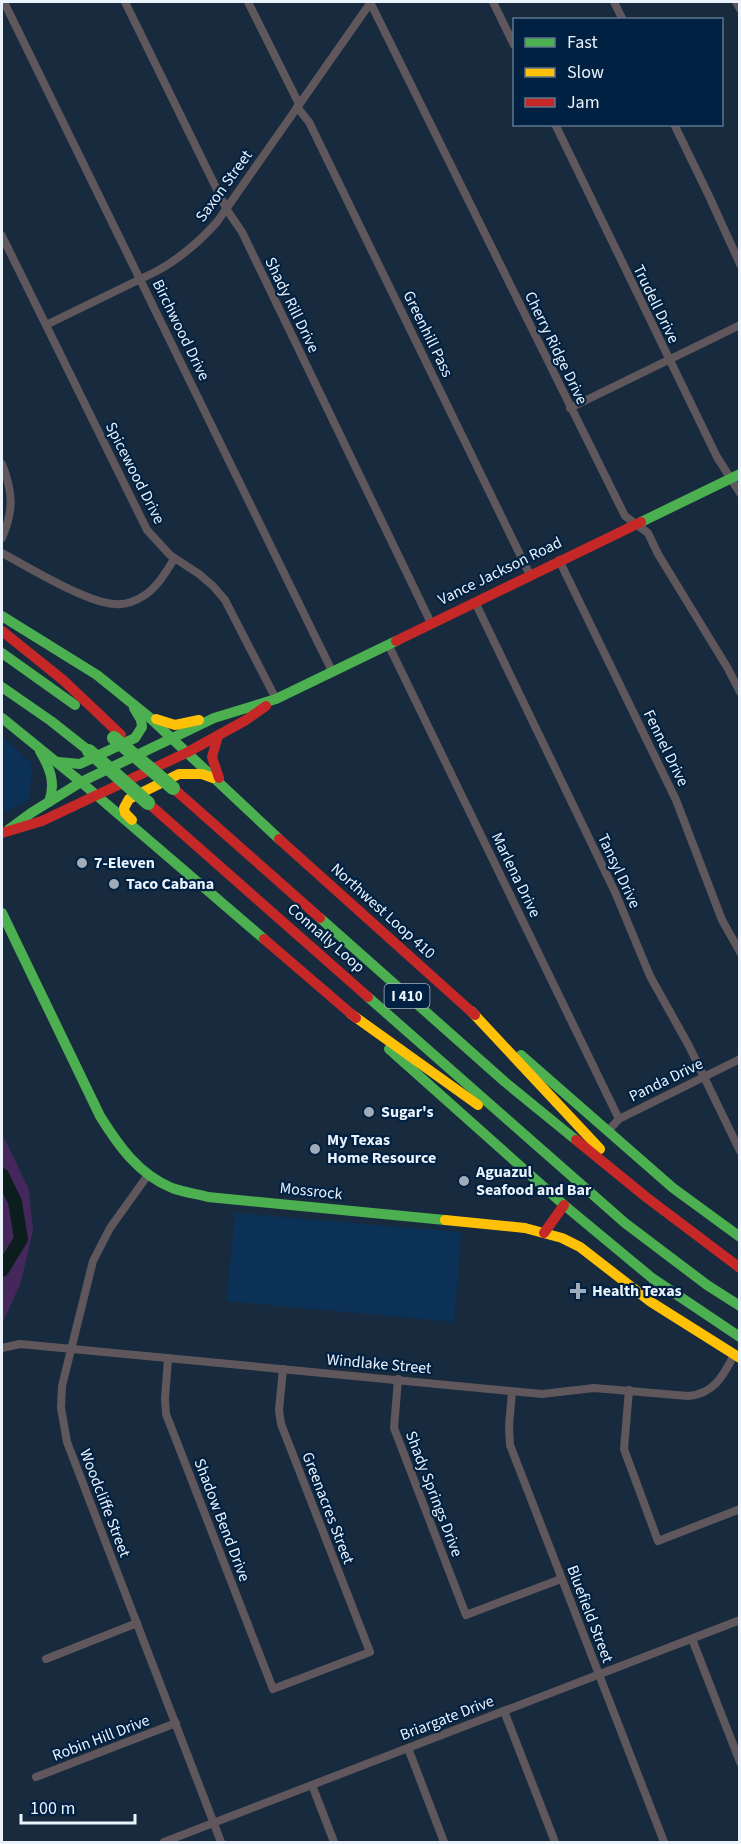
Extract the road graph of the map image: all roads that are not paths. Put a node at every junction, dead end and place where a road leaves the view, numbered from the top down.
1 (4, 2) edge
2 (125, 2) edge
3 (248, 2) edge
4 (371, 2) edge
5 (493, 2) edge
6 (614, 2) edge
7 (736, 2) edge
8 (740, 9) edge
9 (621, 18) edge
10 (513, 43) edge
11 (298, 106) junction
12 (556, 126) edge
13 (675, 126) edge
14 (226, 207) junction
15 (2, 236) edge
16 (740, 264) edge
17 (141, 279) junction
18 (46, 325) junction
19 (740, 325) edge
20 (668, 360) junction
21 (570, 408) junction
22 (2, 464) edge
23 (735, 476) edge
24 (740, 493) edge
25 (636, 524) junction
26 (2, 538) edge
27 (2, 553) edge
28 (174, 559) junction
29 (559, 560) junction
30 (530, 575) junction
31 (475, 602) junction
32 (2, 616) edge
33 (431, 623) junction
34 (2, 631) edge
35 (388, 644) junction
36 (2, 653) edge
37 (332, 671) junction
38 (2, 687) edge
39 (740, 692) edge
40 (127, 698) junction
41 (276, 699) junction
42 (2, 717) edge
43 (149, 717) junction
44 (214, 718) junction
45 (218, 736) junction
46 (118, 737) junction
47 (173, 739) junction
48 (35, 743) junction
49 (188, 752) junction
50 (58, 762) junction
51 (219, 781) junction
52 (81, 782) junction
53 (96, 795) junction
54 (49, 802) junction
55 (5, 831) edge
56 (154, 844) junction
57 (2, 913) edge
58 (740, 952) edge
59 (471, 1011) junction
60 (351, 1014) junction
61 (740, 1059) edge
62 (704, 1077) junction
63 (619, 1119) junction
64 (608, 1131) junction
65 (531, 1142) junction
66 (740, 1151) edge
67 (148, 1175) junction
68 (646, 1197) junction
69 (564, 1205) junction
70 (544, 1233) junction
71 (740, 1237) edge
72 (740, 1268) edge
73 (740, 1306) edge
74 (740, 1337) edge
75 (2, 1348) edge
76 (70, 1349) junction
77 (737, 1356) edge
78 (168, 1358) junction
79 (283, 1369) junction
80 (398, 1379) junction
81 (629, 1389) junction
82 (512, 1392) junction
83 (740, 1509) edge
84 (561, 1579) junction
85 (740, 1620) edge
86 (137, 1623) junction
87 (692, 1639) junction
88 (370, 1652) joint
89 (46, 1659) dead end
90 (599, 1674) junction
91 (504, 1711) junction
92 (176, 1723) junction
93 (408, 1748) junction
94 (740, 1762) edge
95 (36, 1777) dead end
96 (312, 1785) junction
97 (214, 1823) junction
98 (164, 1842) edge
99 (221, 1842) edge
100 (334, 1842) edge
101 (444, 1842) edge
102 (555, 1842) edge
103 (664, 1842) edge

1 - 17 street, Birchwood Drive
2 - 14 street, Shady Rill Drive
3 - 11 street, Greenhill Pass
4 - 11 street, Saxon Street
4 - 21 street, Cherry Ridge Drive
5 - 10 street
6 - 9 street
7 - 8 street
11 - 14 street, Saxon Street
11 - 30 street, Greenhill Pass
12 - 20 street, Trudell Drive
13 - 16 street
14 - 17 street, Saxon Street
14 - 33 street, Shady Rill Drive
15 - 18 street, Spicewood Drive
17 - 18 street, Saxon Street
17 - 37 street, Birchwood Drive
18 - 28 street, Spicewood Drive
19 - 20 street
20 - 21 street
20 - 23 street, Trudell Drive
21 - 25 street, Cherry Ridge Drive
22 - 26 street
23 - 24 street, Trudell Drive
23 - 25 main road, Vance Jackson Road
25 - 29 main road, Vance Jackson Road
25 - 39 street, Cherry Ridge Drive
27 - 28 street
28 - 41 street, Spicewood Drive
29 - 30 main road, Vance Jackson Road
29 - 58 street, Fennel Drive
30 - 31 main road, Vance Jackson Road
31 - 33 main road, Vance Jackson Road
31 - 62 street, Tansyl Drive
32 - 40 main road, Northwest Loop 410
33 - 35 main road, Vance Jackson Road
34 - 46 main road
35 - 37 main road, Vance Jackson Road
35 - 63 street, Marlena Drive
36 - 46 main road
37 - 41 main road, Vance Jackson Road
38 - 65 main road, Connally Loop / I 410, bridge
40 - 43 main road, Northwest Loop 410
40 - 50 main road
41 - 44 main road, Vance Jackson Road
41 - 45 main road, Vance Jackson Road
42 - 48 main road
43 - 44 main road
43 - 47 main road, Northwest Loop 410
44 - 47 main road, Vance Jackson Road
45 - 49 main road, Vance Jackson Road
45 - 51 main road
46 - 68 main road, Connally Loop / I 410, bridge
47 - 49 main road, Northwest Loop 410
47 - 52 main road, Vance Jackson Road
48 - 50 main road
48 - 54 main road
49 - 51 main road, Northwest Loop 410
49 - 53 main road, Vance Jackson Road
50 - 52 main road
51 - 56 main road
51 - 59 main road, Northwest Loop 410
52 - 53 main road
52 - 54 main road, Vance Jackson Road
53 - 55 main road, Vance Jackson Road
53 - 56 main road
54 - 55 main road, Vance Jackson Road
56 - 60 main road
57 - 67 main road, Mossrock
59 - 64 main road, Northwest Loop 410
59 - 68 main road
60 - 65 main road
60 - 69 main road
61 - 62 street, Panda Drive
62 - 63 street, Panda Drive
62 - 66 street, Tansyl Drive
63 - 64 street, Panda Drive
64 - 71 main road, Northwest Loop 410
65 - 73 main road, Connally Loop / I 410
67 - 70 main road, Mossrock
67 - 76 street, Woodcliffe Street
68 - 72 main road, Connally Loop / I 410
69 - 70 main road
69 - 74 main road
70 - 77 main road, Mossrock
75 - 76 street, Windlake Street
76 - 78 street, Windlake Street
76 - 86 street, Woodcliffe Street
77 - 81 street, Windlake Street
78 - 79 street, Windlake Street
78 - 88 street, Shadow Bend Drive
79 - 80 street, Windlake Street
79 - 88 street, Greenacres Street
80 - 82 street, Windlake Street
80 - 84 street, Shady Springs Drive
81 - 82 street, Windlake Street
81 - 83 street
82 - 84 street, Bluefield Street
84 - 90 street, Bluefield Street
85 - 87 street, Briargate Drive
86 - 89 street
86 - 92 street, Woodcliffe Street
87 - 90 street, Briargate Drive
87 - 94 street
90 - 91 street, Briargate Drive
90 - 103 street, Bluefield Street
91 - 93 street, Briargate Drive
91 - 102 street
92 - 95 street, Robin Hill Drive
92 - 97 street, Woodcliffe Street
93 - 96 street, Briargate Drive
93 - 101 street
96 - 97 street, Briargate Drive
96 - 100 street
97 - 98 street, Briargate Drive
97 - 99 street, Woodcliffe Street

